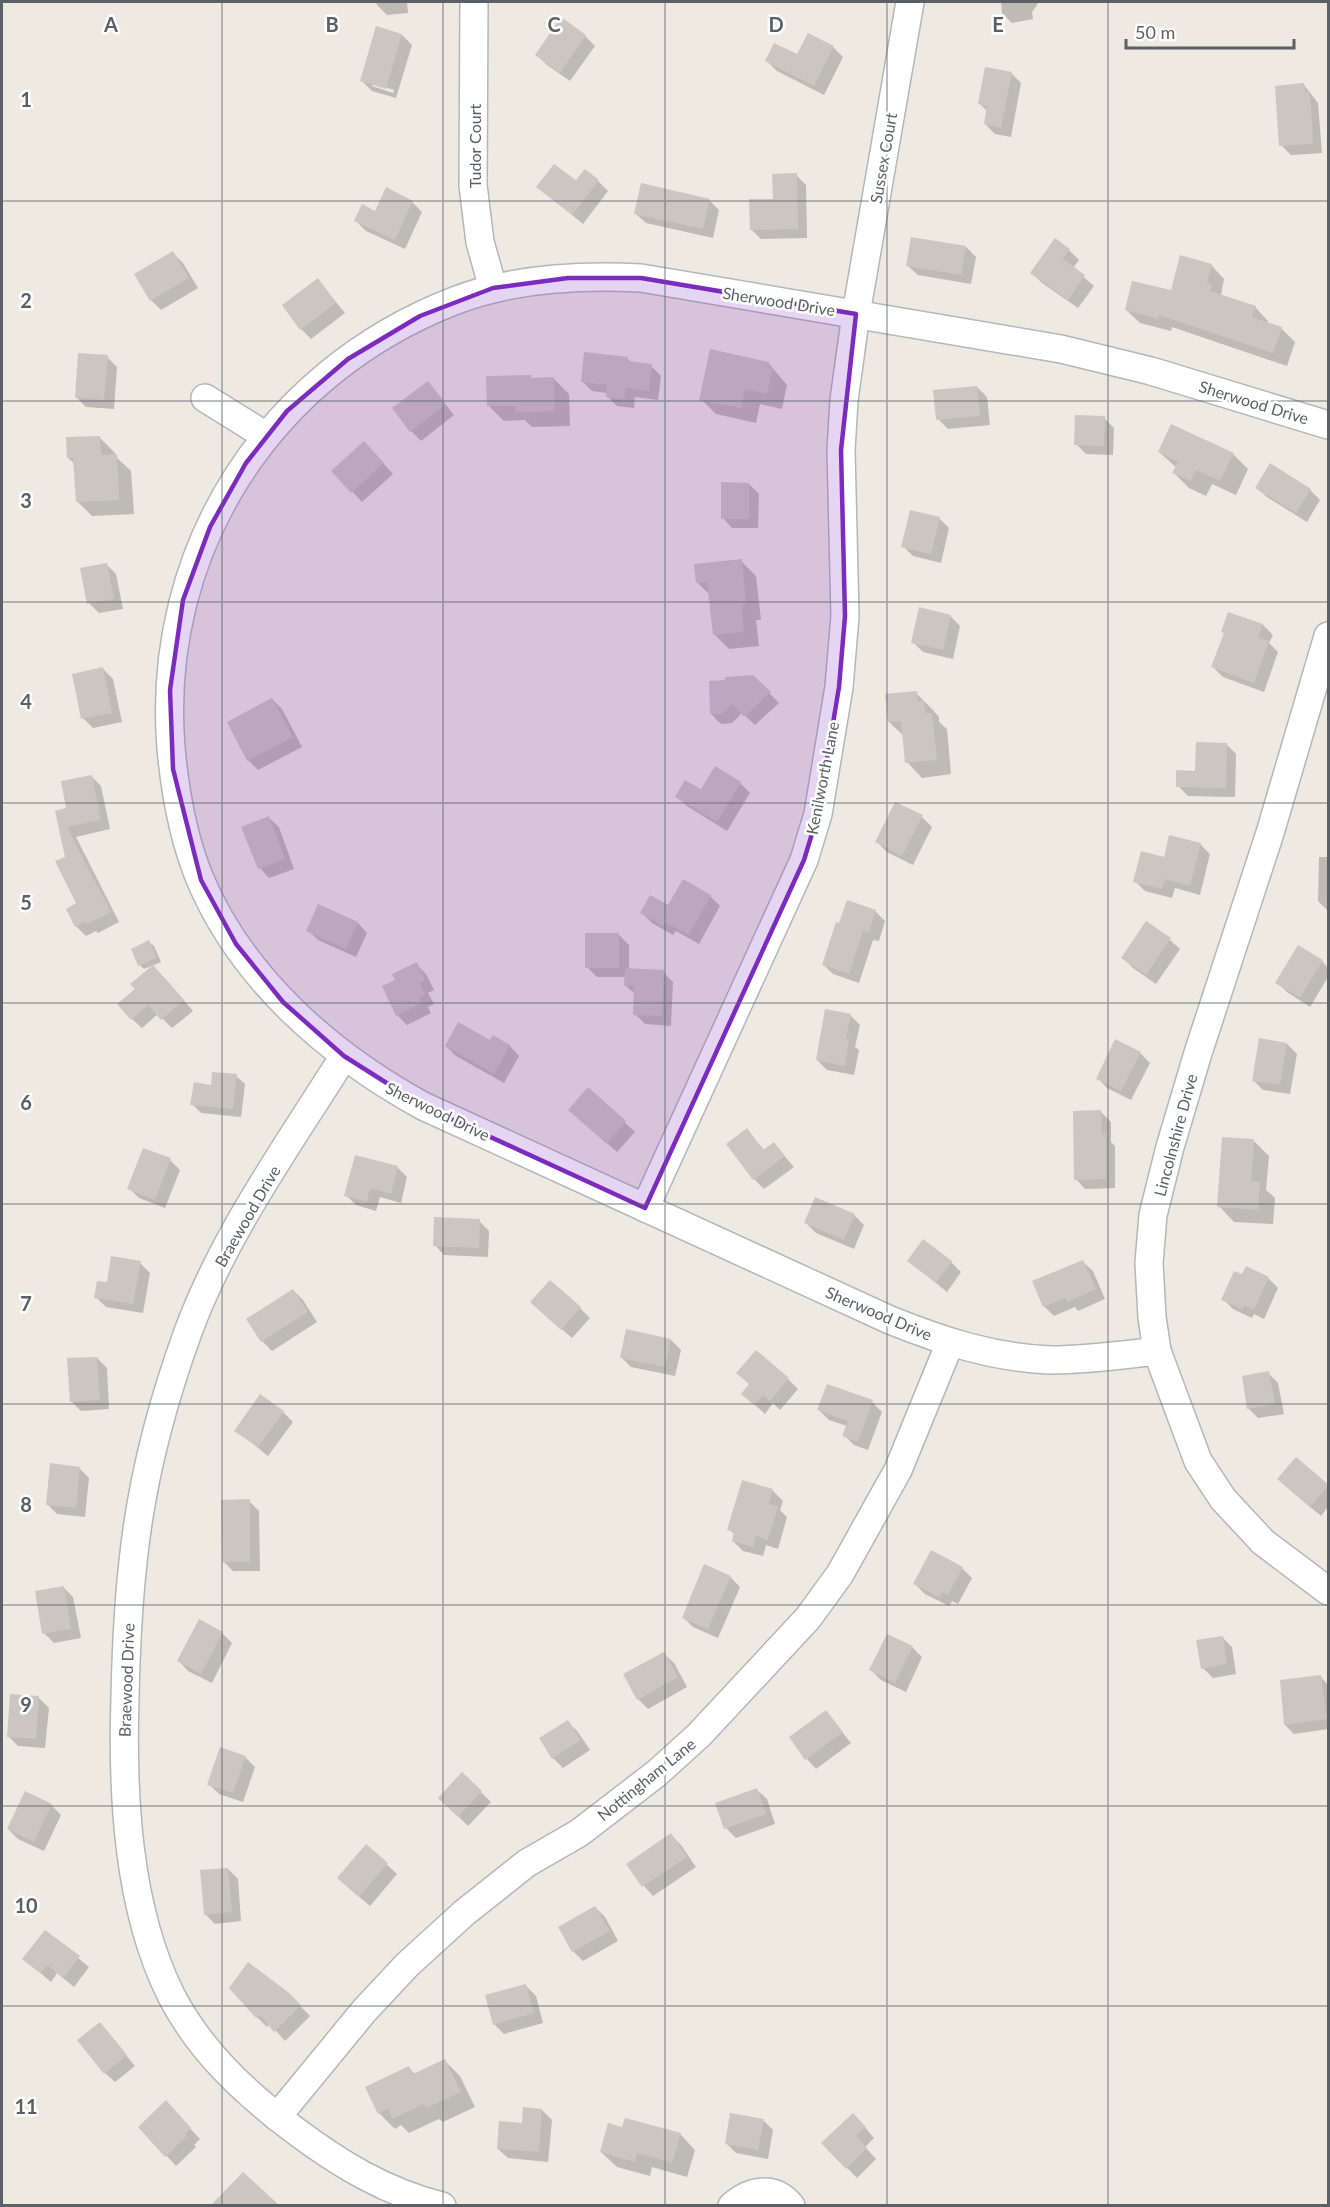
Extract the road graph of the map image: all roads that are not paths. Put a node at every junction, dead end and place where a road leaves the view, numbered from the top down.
1 (474, 2) edge
2 (910, 2) edge
3 (493, 288) junction
4 (856, 314) junction
5 (205, 398) dead end
6 (1329, 425) edge
7 (266, 436) junction
8 (1329, 636) edge
9 (344, 1056) junction
10 (645, 1208) junction
11 (950, 1343) junction
12 (1157, 1351) junction
13 (1329, 1591) edge
14 (277, 2116) junction
15 (442, 2205) edge
16 (732, 2205) edge
17 (791, 2205) edge

1 - 3 street, Tudor Court
2 - 4 street, Sussex Court
3 - 4 street, Sherwood Drive
3 - 7 street, Sherwood Drive
4 - 6 street, Sherwood Drive
4 - 10 street, Kenilworth Lane
5 - 7 street
7 - 9 street, Sherwood Drive
8 - 12 street, Lincolnshire Drive
9 - 10 street, Sherwood Drive
9 - 14 street, Braewood Drive
10 - 11 street, Sherwood Drive
11 - 12 street, Sherwood Drive
11 - 14 street, Nottingham Lane
12 - 13 street, Lincolnshire Drive
14 - 15 street, Braewood Drive
16 - 17 street

